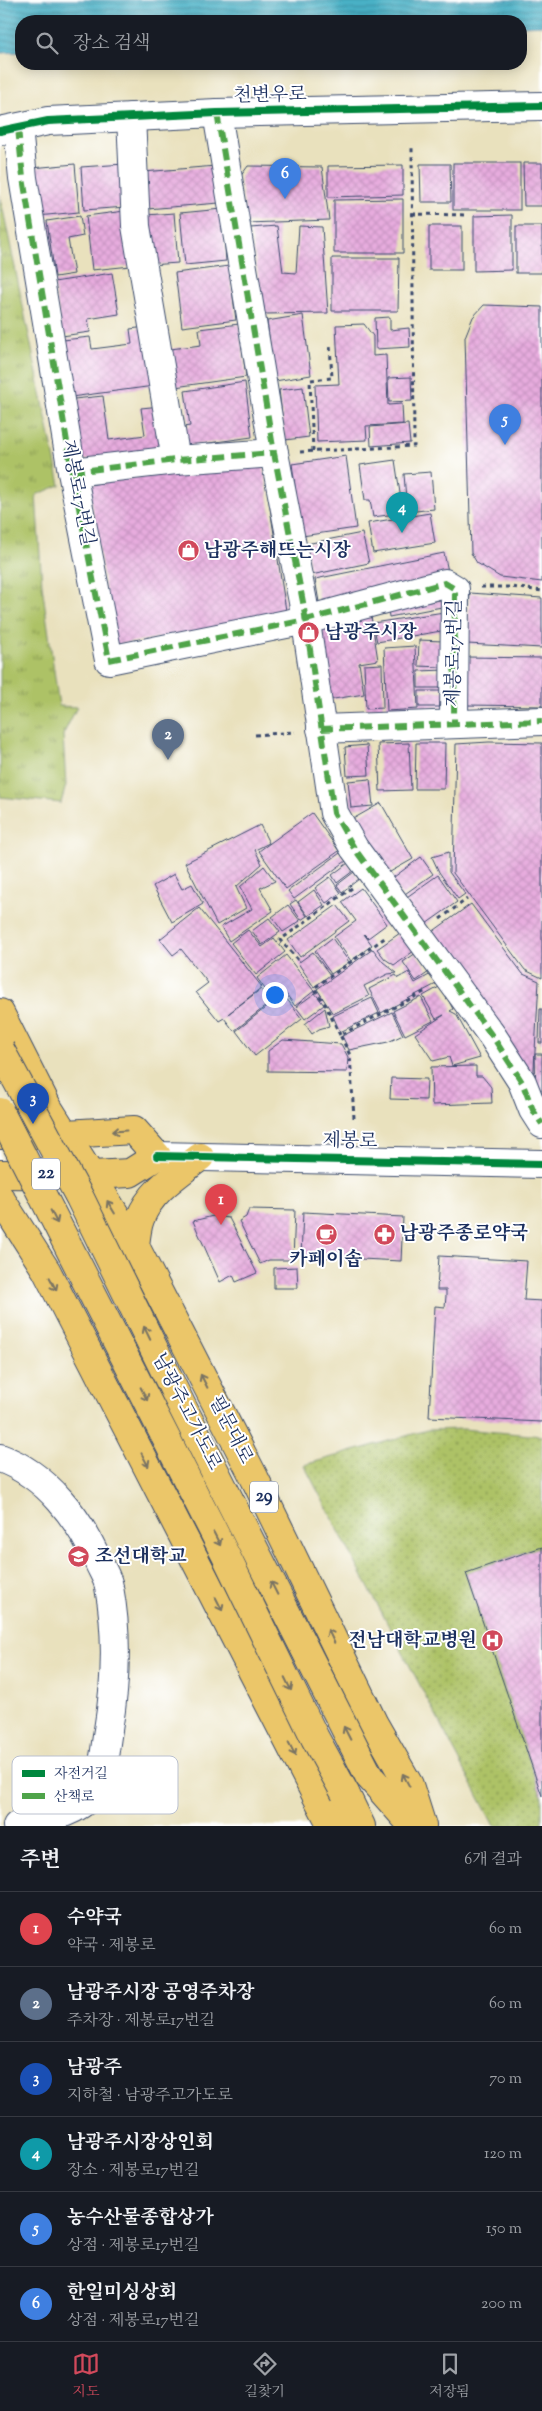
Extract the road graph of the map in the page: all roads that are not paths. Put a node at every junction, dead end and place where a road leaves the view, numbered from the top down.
1 (542, 106) edge
2 (217, 113) junction
3 (131, 117) junction
4 (9, 129) edge
5 (274, 453) junction
6 (176, 460) junction
7 (72, 472) junction
8 (306, 620) junction
9 (542, 721) edge
10 (454, 723) junction
11 (321, 730) junction
12 (0, 1013) edge
13 (0, 1049) edge
14 (0, 1112) edge
15 (542, 1124) edge
16 (64, 1134) junction
17 (0, 1135) edge
18 (157, 1156) junction
19 (200, 1157) junction
20 (542, 1164) edge
21 (0, 1174) edge
22 (92, 1175) junction
23 (0, 1198) edge
24 (135, 1246) junction
25 (0, 1458) edge
26 (103, 1756) edge
27 (57, 1814) edge
28 (18, 1826) edge
29 (332, 1826) edge
30 (361, 1826) edge
31 (413, 1826) edge
32 (422, 1826) edge

1 - 2 street, 천변우로
2 - 3 street, 천변우로
2 - 5 street
3 - 4 street, 천변우로
3 - 6 street
4 - 7 street, 제봉로17번길
5 - 6 street
5 - 8 street
6 - 7 street
7 - 8 street, 제봉로17번길
8 - 10 street, 제봉로17번길
8 - 11 street
9 - 10 street, 제봉로17번길
10 - 11 street, 제봉로17번길
11 - 15 street
12 - 16 main road, 22
31 -> 13 main road, 남광주고가도로, bridge
14 -> 30 main road, 남광주고가도로, bridge
16 - 17 main road, 22
18 -> 16 main road
16 - 22 main road, 22
18 - 19 street, 제봉로
18 - 22 main road
19 - 20 street, 제봉로
19 - 24 main road
21 - 22 main road, 22
24 -> 22 main road, 필문대로 / 29
23 -> 29 main road
32 -> 24 main road, 필문대로 / 29
25 - 26 street
27 - 28 street

